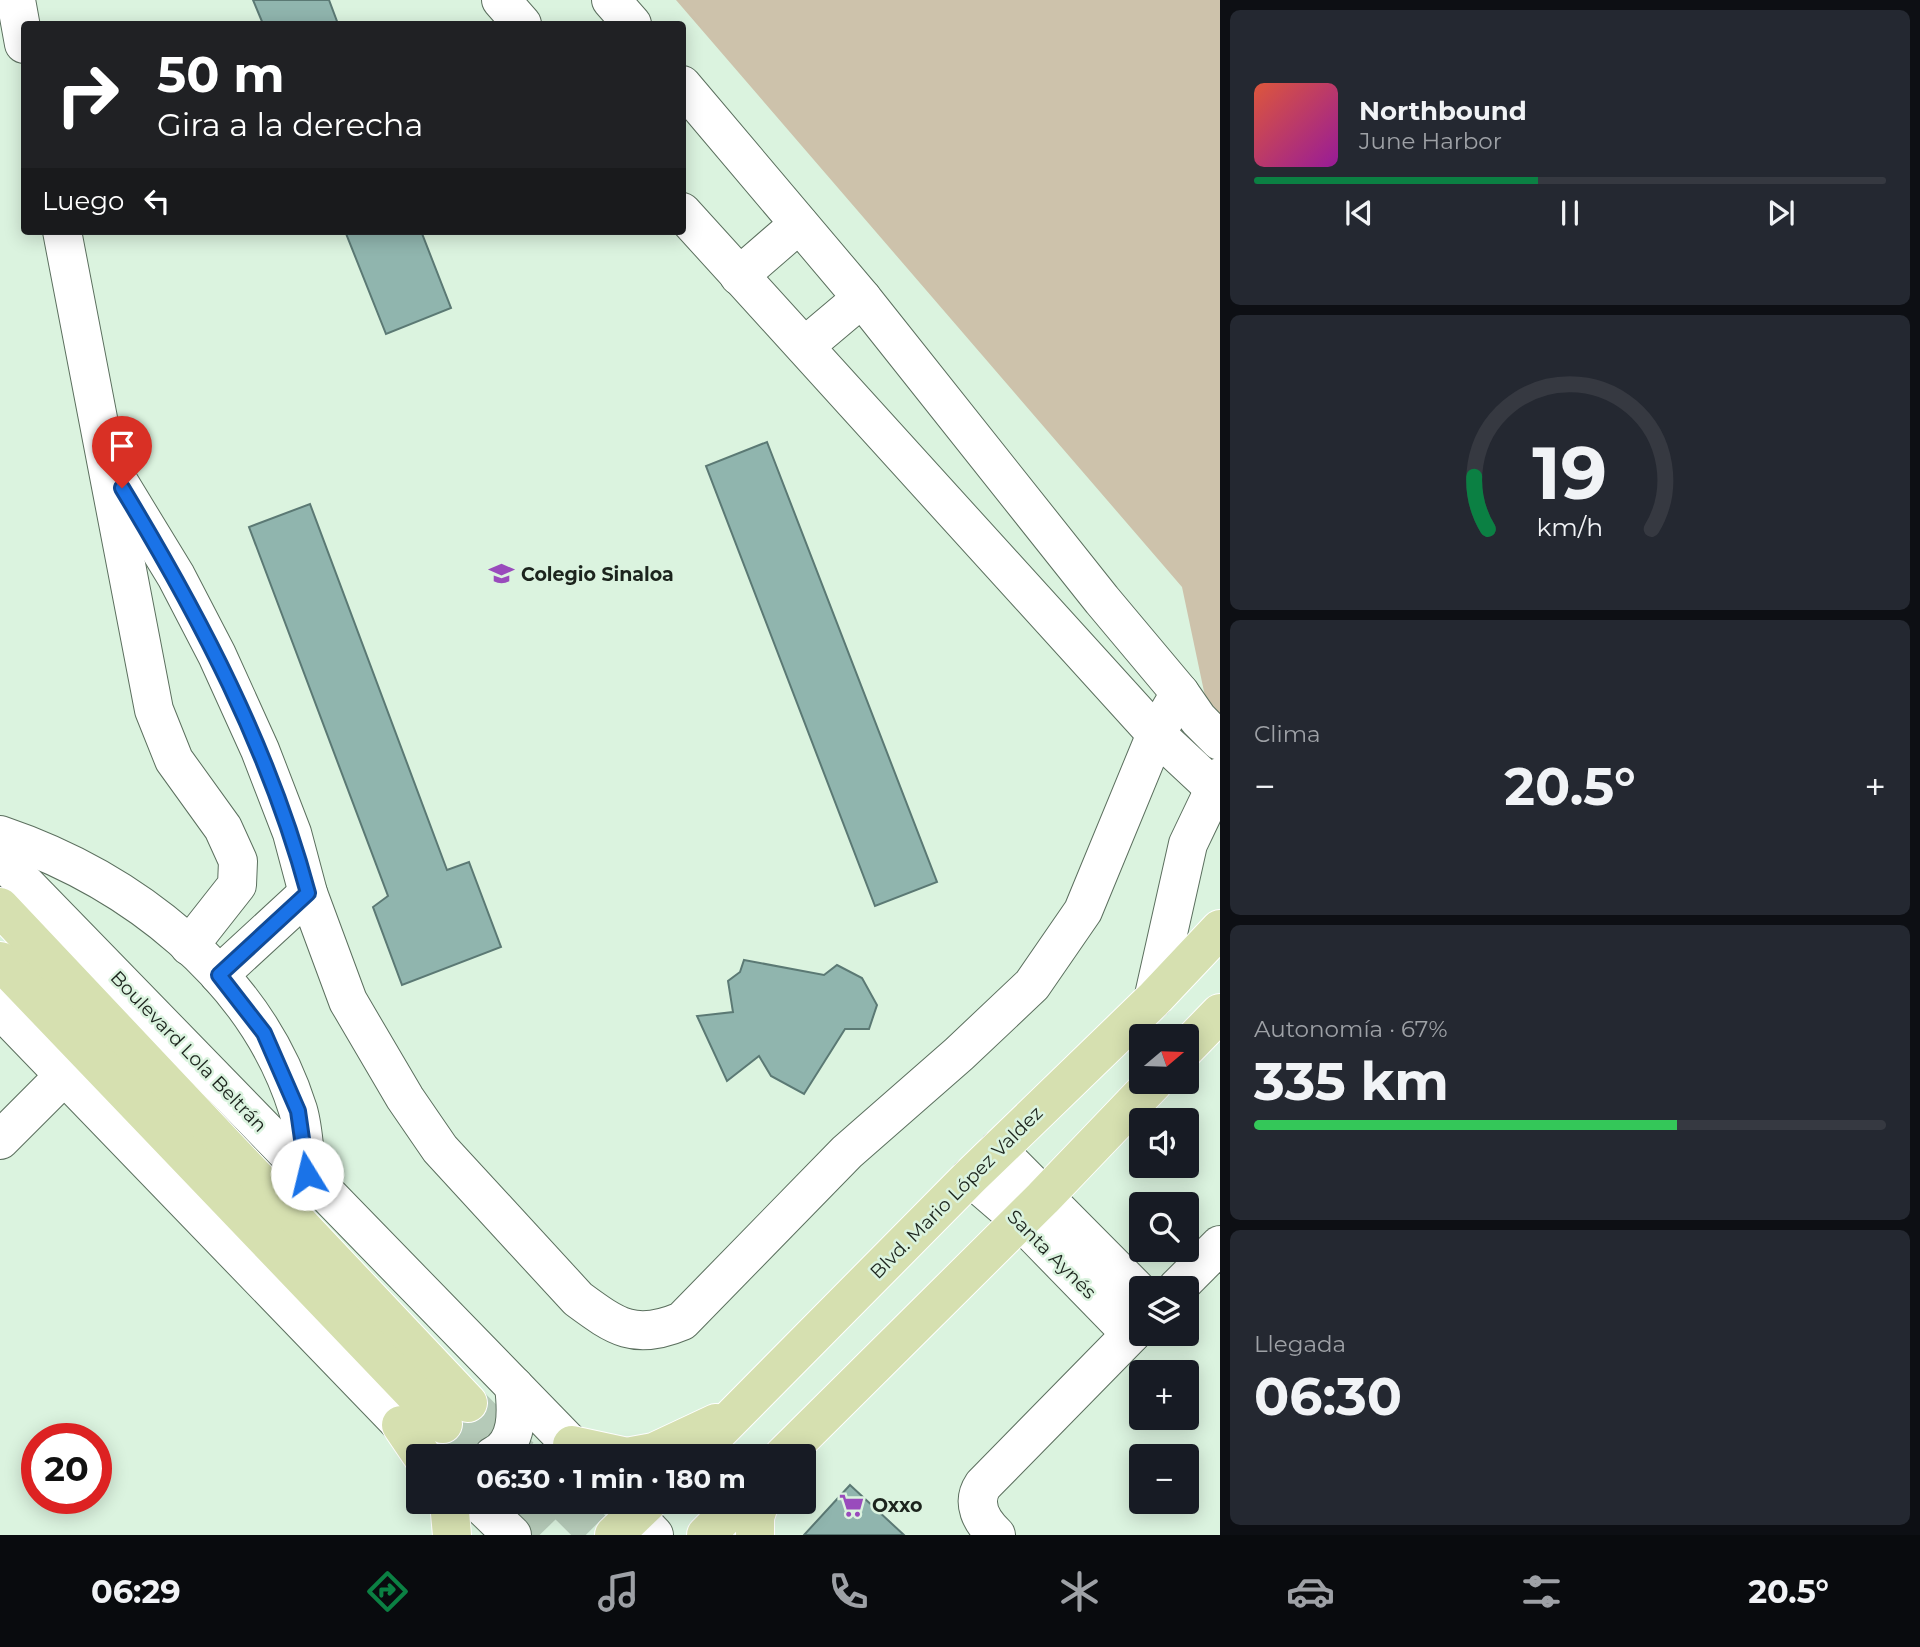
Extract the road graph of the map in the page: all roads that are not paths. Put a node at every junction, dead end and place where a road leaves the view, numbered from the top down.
1 (16, 0) edge
2 (501, 0) edge
3 (611, 0) edge
4 (519, 21) edge
5 (629, 21) edge
6 (21, 28) edge
7 (686, 90) edge
8 (686, 216) edge
9 (799, 225) junction
10 (63, 235) edge
11 (739, 276) junction
12 (862, 298) junction
13 (805, 346) junction
14 (109, 466) junction
15 (1180, 693) junction
16 (1156, 734) junction
17 (1220, 741) edge
18 (1217, 782) edge
19 (0, 835) edge
20 (0, 858) edge
21 (308, 893) junction
22 (0, 907) edge
23 (1220, 929) edge
24 (189, 946) junction
25 (0, 961) edge
26 (219, 975) junction
27 (1153, 999) junction
28 (0, 1009) edge
29 (1220, 1013) edge
30 (1199, 1035) edge
31 (64, 1076) junction
32 (1142, 1094) edge
33 (0, 1140) edge
34 (998, 1150) junction
35 (307, 1174) junction
36 (970, 1177) junction
37 (1031, 1209) junction
38 (1220, 1245) edge
39 (1189, 1276) edge
40 (1129, 1285) edge
41 (1129, 1321) edge
42 (1129, 1336) edge
43 (514, 1386) junction
44 (736, 1412) junction
45 (401, 1425) junction
46 (447, 1428) edge
47 (414, 1444) tunnel mouth
48 (506, 1444) edge
49 (570, 1444) edge
50 (672, 1444) edge
51 (705, 1444) edge
52 (795, 1444) edge
53 (450, 1514) edge
54 (490, 1514) edge
55 (727, 1514) edge
56 (756, 1514) edge
57 (453, 1535) edge
58 (512, 1535) edge
59 (706, 1535) edge
60 (755, 1535) edge
61 (996, 1535) edge

1 - 6 street
2 - 4 street
3 - 5 street
7 - 9 street
8 - 11 street
9 - 11 street
9 - 12 street
10 - 14 street
11 - 13 street
12 - 13 street
12 - 15 street
13 - 16 street
14 - 21 street
14 - 24 street
15 - 16 street
15 - 17 street
16 - 18 street
16 - 21 street
18 - 27 street
19 - 24 street
20 - 35 street, Boulevard Lola Beltrán
21 - 26 street
22 - 46 main road, Boulevard Lola Beltrán
23 - 27 main road, Blvd. Mario López Valdez
24 - 26 street
25 - 46 main road
26 - 35 street
27 - 34 main road, Blvd. Mario López Valdez
28 - 31 street
29 - 30 main road
31 - 33 street
31 - 45 street
32 - 37 main road
34 - 36 main road, Blvd. Mario López Valdez
34 - 37 street, Santa Aynés
35 - 43 street, Boulevard Lola Beltrán
36 - 37 street, Santa Aynés
36 - 44 main road, Blvd. Mario López Valdez
37 - 40 street, Santa Aynés
37 - 41 street, Santa Aynés
37 - 52 main road
38 - 39 street
42 - 61 street
43 - 48 street
43 - 49 street, Boulevard Lola Beltrán
44 - 50 main road
44 - 51 main road, Blvd. Mario López Valdez
45 - 46 street
45 - 47 main road
53 - 57 main road
54 - 58 street
55 - 59 main road
56 - 60 main road

